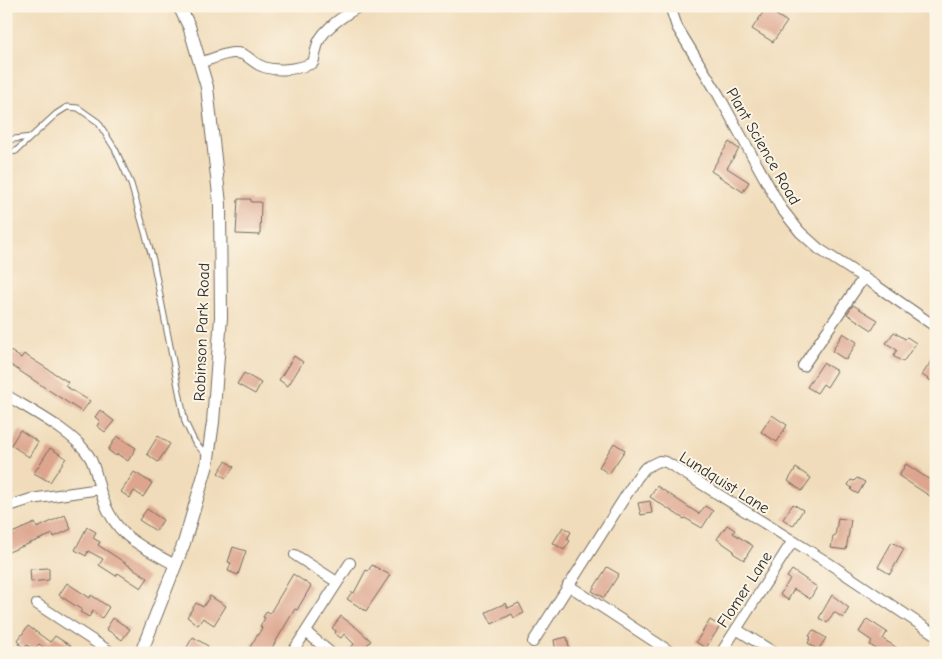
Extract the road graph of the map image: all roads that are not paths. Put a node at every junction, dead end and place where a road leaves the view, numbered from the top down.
1 (179, 6) edge
2 (360, 6) edge
3 (670, 6) edge
4 (200, 63) junction
5 (31, 137) junction
6 (6, 140) edge
7 (6, 154) edge
8 (864, 277) junction
9 (936, 326) edge
10 (803, 366) dead end
11 (6, 395) edge
12 (208, 457) junction
13 (100, 489) junction
14 (6, 507) edge
15 (792, 542) junction
16 (295, 555) dead end
17 (350, 562) dead end
18 (175, 565) junction
19 (337, 582) junction
20 (568, 585) junction
21 (37, 604) dead end
22 (736, 628) junction
23 (306, 632) junction
24 (936, 635) edge
25 (533, 642) dead end
26 (112, 653) edge
27 (141, 653) edge
28 (292, 653) edge
29 (331, 653) edge
30 (672, 653) edge
31 (721, 653) edge
32 (775, 653) edge

1 - 4 street, Robinson Park Road
2 - 4 street
3 - 8 street, Plant Science Road
4 - 12 street, Robinson Park Road
5 - 6 lane
5 - 7 lane
5 - 12 lane
8 - 9 street, Plant Science Road
8 - 10 street
11 - 13 street
12 - 18 street, Robinson Park Road
13 - 14 street
13 - 18 street
15 - 20 street, Lundquist Lane
15 - 22 street, Flomer Lane
15 - 24 street, Lundquist Lane
16 - 19 street
17 - 19 street
18 - 27 street, Robinson Park Road
19 - 23 street
20 - 25 street, Lundquist Lane
20 - 30 street
21 - 26 street
22 - 31 street, Flomer Lane
22 - 32 street
23 - 28 street
23 - 29 street

